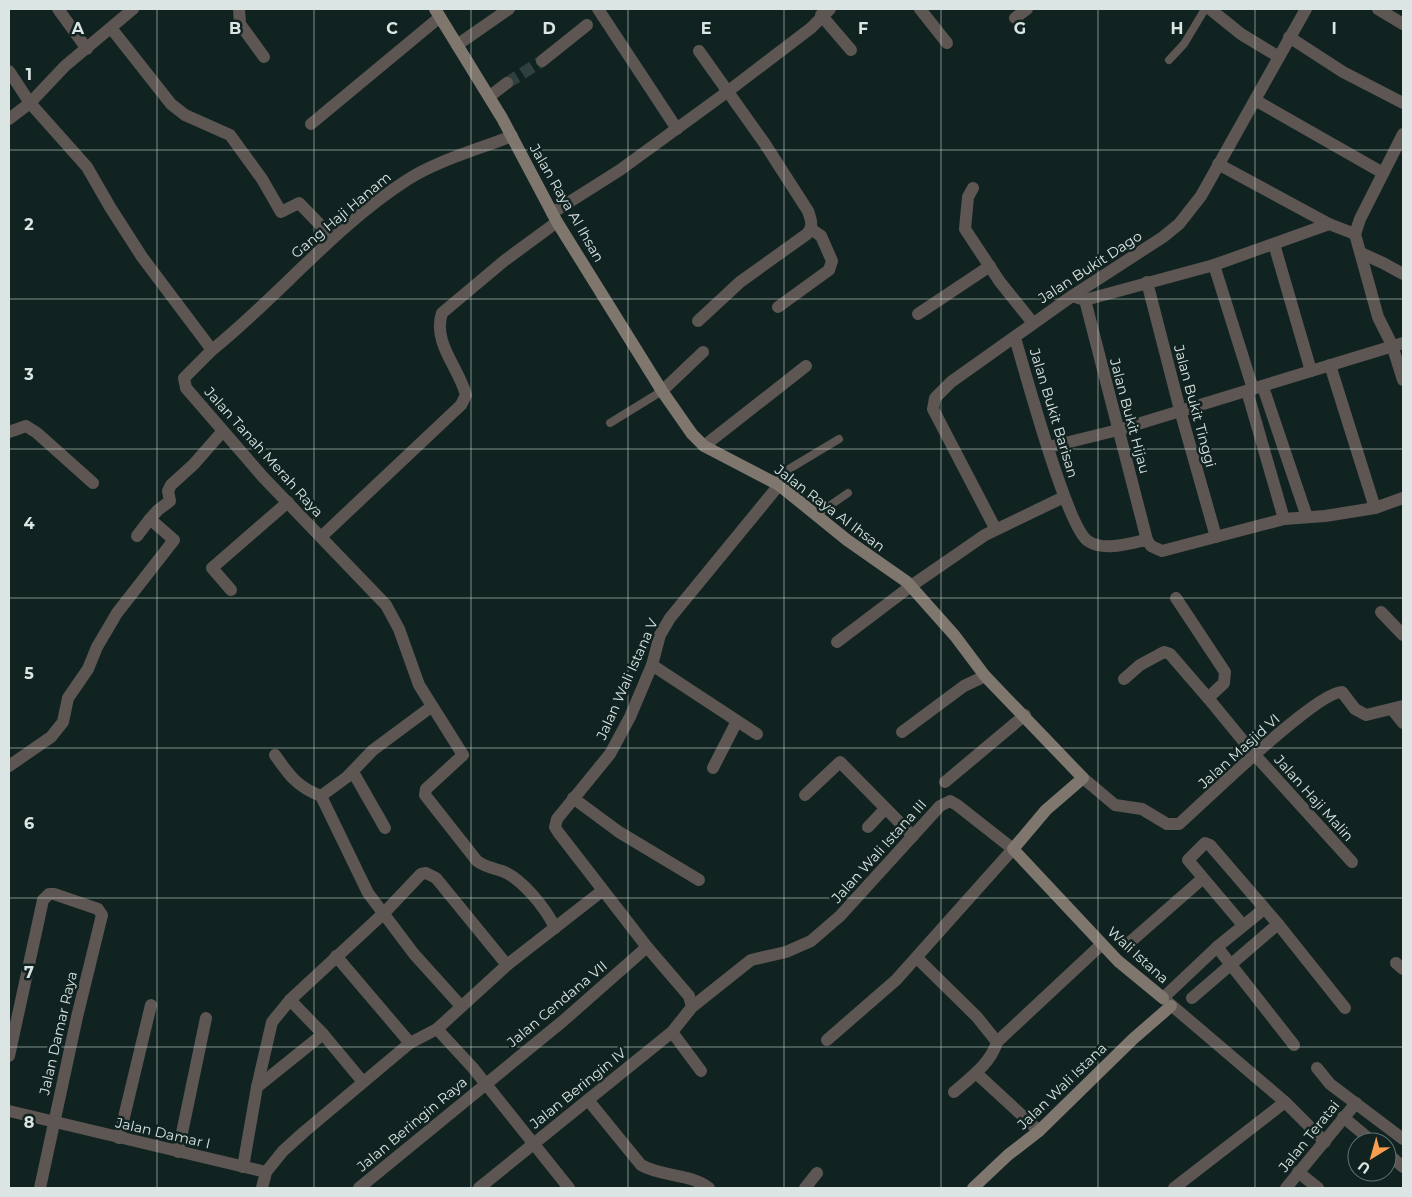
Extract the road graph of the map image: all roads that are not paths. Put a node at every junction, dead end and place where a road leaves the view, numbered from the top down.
1 (58, 9) edge
2 (134, 9) edge
3 (239, 9) edge
4 (509, 9) edge
5 (598, 9) edge
6 (920, 9) edge
7 (1027, 9) edge
8 (1205, 9) edge
9 (1210, 9) edge
10 (1306, 9) edge
11 (1384, 10) edge
12 (826, 12) edge
13 (438, 13) edge
14 (1015, 18) dead end
15 (587, 24) dead end
16 (1403, 24) edge
17 (110, 28) junction
18 (1289, 37) junction
19 (947, 43) dead end
20 (457, 45) junction
21 (87, 49) junction
22 (851, 50) dead end
23 (699, 51) dead end
24 (264, 57) dead end
25 (1279, 57) junction
26 (1169, 60) dead end
27 (542, 61) tunnel mouth
28 (9, 71) edge
29 (507, 83) tunnel mouth
30 (727, 92) junction
31 (490, 96) junction
32 (1255, 100) junction
33 (30, 102) junction
34 (1403, 103) edge
35 (9, 119) edge
36 (312, 124) dead end
37 (677, 129) junction
38 (1403, 134) edge
39 (512, 136) junction
40 (1218, 164) junction
41 (1383, 172) junction
42 (974, 188) dead end
43 (555, 217) junction
44 (1328, 224) junction
45 (811, 229) junction
46 (1356, 234) junction
47 (333, 238) junction
48 (1274, 244) junction
49 (1361, 253) junction
50 (1214, 265) junction
51 (990, 266) junction
52 (1403, 274) edge
53 (1147, 282) junction
54 (1072, 296) junction
55 (1084, 300) junction
56 (778, 307) dead end
57 (918, 314) dead end
58 (698, 321) dead end
59 (1033, 324) junction
60 (1015, 338) junction
61 (1398, 344) edge
62 (212, 350) junction
63 (703, 352) dead end
64 (1330, 365) junction
65 (806, 366) dead end
66 (1311, 371) junction
67 (1403, 380) edge
68 (1254, 389) junction
69 (662, 391) junction
70 (1180, 410) junction
71 (610, 423) dead end
72 (1118, 430) junction
73 (9, 432) edge
74 (222, 432) junction
75 (839, 439) dead end
76 (704, 446) junction
77 (1049, 447) junction
78 (776, 479) junction
79 (93, 483) dead end
80 (848, 493) dead end
81 (1064, 498) junction
82 (1403, 498) edge
83 (288, 502) junction
84 (1375, 508) junction
85 (816, 515) junction
86 (1307, 517) junction
87 (150, 519) junction
88 (1284, 519) junction
89 (995, 528) junction
90 (138, 536) dead end
91 (321, 537) junction
92 (1216, 537) junction
93 (1147, 540) junction
94 (909, 584) junction
95 (231, 590) dead end
96 (1176, 598) dead end
97 (1381, 612) dead end
98 (1403, 635) edge
99 (837, 642) dead end
100 (652, 665) junction
101 (984, 676) junction
102 (1124, 679) dead end
103 (1208, 698) junction
104 (431, 707) junction
105 (1398, 707) edge
106 (1025, 715) junction
107 (737, 721) junction
108 (1403, 723) edge
109 (902, 732) dead end
110 (757, 734) dead end
111 (1254, 754) junction
112 (275, 755) dead end
113 (9, 766) edge
114 (713, 768) dead end
115 (353, 772) junction
116 (1083, 778) junction
117 (944, 782) dead end
118 (805, 795) dead end
119 (321, 796) junction
120 (573, 798) junction
121 (885, 809) junction
122 (1172, 825) joint
123 (868, 827) dead end
124 (385, 828) dead end
125 (913, 836) junction
126 (1013, 849) junction
127 (1352, 862) dead end
128 (1202, 879) junction
129 (698, 880) dead end
130 (602, 891) junction
131 (1264, 909) junction
132 (384, 914) junction
133 (1242, 924) junction
134 (1278, 924) junction
135 (555, 928) junction
136 (1129, 943) dead end
137 (1102, 944) junction
138 (647, 947) junction
139 (1216, 947) junction
140 (336, 956) junction
141 (917, 958) junction
142 (507, 965) junction
143 (1232, 965) junction
144 (1192, 998) dead end
145 (290, 1000) junction
146 (1167, 1002) junction
147 (151, 1005) dead end
148 (460, 1005) junction
149 (692, 1007) junction
150 (1345, 1008) dead end
151 (206, 1018) dead end
152 (437, 1029) junction
153 (672, 1032) junction
154 (323, 1034) junction
155 (827, 1040) dead end
156 (997, 1042) junction
157 (410, 1043) junction
158 (1294, 1045) dead end
159 (9, 1056) edge
160 (1317, 1068) dead end
161 (701, 1071) dead end
162 (976, 1073) junction
163 (363, 1082) junction
164 (486, 1084) junction
165 (256, 1087) junction
166 (954, 1092) dead end
167 (588, 1100) junction
168 (1285, 1102) junction
169 (1356, 1103) junction
170 (9, 1111) edge
171 (1343, 1117) junction
172 (54, 1121) junction
173 (1039, 1132) junction
174 (1361, 1132) edge
175 (119, 1138) junction
176 (1403, 1139) edge
177 (1325, 1142) junction
178 (532, 1144) junction
179 (178, 1152) junction
180 (243, 1167) junction
181 (266, 1172) junction
182 (1298, 1172) junction
183 (817, 1173) dead end
184 (40, 1188) edge
185 (262, 1188) edge
186 (359, 1188) edge
187 (479, 1188) edge
188 (569, 1188) edge
189 (709, 1188) edge
190 (805, 1188) edge
191 (974, 1188) edge
192 (1174, 1188) edge
193 (1286, 1188) edge
194 (1318, 1188) edge

1 - 21 street
2 - 17 street
3 - 24 street
4 - 20 street
5 - 37 street
6 - 19 street
7 - 14 street
8 - 26 lane
9 - 25 street
10 - 18 street, Jalan Bukit Dago
11 - 16 street
12 - 22 street
12 - 30 street
13 - 20 street, Jalan Raya Al Ihsan
13 - 36 street
15 - 27 street
17 - 21 street
17 - 47 street
18 - 25 street, Jalan Bukit Dago
18 - 34 street
20 - 31 street, Jalan Raya Al Ihsan
21 - 33 street
23 - 30 street
25 - 32 street, Jalan Bukit Dago
28 - 33 street
29 - 31 street
30 - 37 street
30 - 45 street
31 - 39 street, Jalan Raya Al Ihsan
32 - 40 street, Jalan Bukit Dago
32 - 41 street
33 - 35 street
33 - 62 street
37 - 43 street
38 - 41 street
39 - 43 street, Jalan Raya Al Ihsan
39 - 47 street, Gang Haji Hanam
40 - 44 street
40 - 54 street, Jalan Bukit Dago
41 - 46 street
42 - 51 street
43 - 69 street, Jalan Raya Al Ihsan
43 - 91 street
44 - 46 street
44 - 48 street
45 - 56 street
45 - 58 street
46 - 49 street
47 - 62 street, Gang Haji Hanam
48 - 50 street
48 - 66 street
49 - 52 street
49 - 61 street
50 - 53 street
50 - 68 street
51 - 57 street
51 - 59 street
53 - 55 street
53 - 70 street, Jalan Bukit Tinggi
54 - 55 street
54 - 59 street, Jalan Bukit Dago
55 - 72 street, Jalan Bukit Hijau
59 - 60 street, Jalan Bukit Dago
60 - 77 street, Jalan Bukit Barisan
60 - 89 street, Jalan Bukit Dago
61 - 64 street
61 - 67 street
62 - 74 street, Jalan Tanah Merah Raya
63 - 69 street
64 - 66 street
64 - 84 street
65 - 76 street
66 - 68 street
68 - 70 street
68 - 86 street
68 - 88 street
69 - 71 lane
69 - 76 street, Jalan Raya Al Ihsan
70 - 72 street
70 - 92 street, Jalan Bukit Tinggi
72 - 77 street
72 - 93 street, Jalan Bukit Hijau
73 - 79 street
74 - 83 street, Jalan Tanah Merah Raya
74 - 87 street
75 - 78 lane
76 - 78 street, Jalan Raya Al Ihsan
77 - 81 street, Jalan Bukit Barisan
78 - 85 street, Jalan Raya Al Ihsan
78 - 100 street, Jalan Wali Istana V
80 - 85 lane
81 - 89 street
81 - 93 street, Jalan Bukit Barisan
82 - 84 street
83 - 91 street, Jalan Tanah Merah Raya
83 - 95 street
84 - 86 street
85 - 94 street, Jalan Raya Al Ihsan
86 - 88 street
87 - 90 street
87 - 113 street
88 - 92 street
89 - 94 street
91 - 104 street, Jalan Tanah Merah Raya
92 - 93 street
94 - 99 street
94 - 101 street, Jalan Raya Al Ihsan
96 - 103 street
97 - 98 street
100 - 107 street
100 - 120 street, Jalan Wali Istana V
101 - 106 street, Jalan Raya Al Ihsan
101 - 109 street
102 - 103 street, Jalan Haji Malin
103 - 111 street, Jalan Haji Malin
104 - 115 street
104 - 135 street, Jalan Tanah Merah Raya
105 - 108 street
105 - 111 street, Jalan Masjid VI
106 - 116 street, Jalan Raya Al Ihsan
106 - 117 street
107 - 110 street
107 - 114 street
111 - 122 street, Jalan Masjid VI
111 - 127 street, Jalan Haji Malin
112 - 119 street
115 - 119 street
115 - 124 street
116 - 122 street, Jalan Raya Al Ihsan
116 - 126 street
118 - 121 street
119 - 132 street
120 - 129 street
120 - 130 street, Jalan Wali Istana V
121 - 123 street
121 - 125 street
125 - 126 street, Jalan Wali Istana III
125 - 149 street, Jalan Wali Istana III
126 - 137 street, Wali Istana
126 - 141 street
128 - 131 street
128 - 133 street
128 - 136 street
130 - 135 street
130 - 138 street, Jalan Wali Istana V
131 - 133 street
131 - 134 street
132 - 140 street
132 - 142 street
132 - 148 street
133 - 139 street
134 - 143 street
134 - 150 street
135 - 142 street
137 - 146 street, Wali Istana
137 - 156 street
138 - 149 street, Jalan Wali Istana V
138 - 164 street, Jalan Cendana VII
139 - 143 street
139 - 146 street
140 - 145 street
140 - 157 street
141 - 155 street
141 - 156 street
142 - 148 street
143 - 144 street
143 - 158 street
145 - 154 street
145 - 165 street
146 - 168 street, Wali Istana
146 - 173 street, Jalan Wali Istana
147 - 175 street
148 - 152 street
149 - 153 street, Jalan Beringin IV
151 - 179 street
152 - 157 street
152 - 164 street
153 - 161 street
153 - 167 street, Jalan Beringin IV
154 - 163 street
154 - 165 street
156 - 162 street
157 - 163 street
159 - 172 street, Jalan Damar Raya
160 - 169 street
162 - 166 street
162 - 173 street
163 - 181 street
164 - 178 street
164 - 186 street, Jalan Beringin Raya
165 - 180 street
167 - 178 street, Jalan Beringin IV
167 - 189 street
168 - 177 street, Wali Istana
168 - 192 street
169 - 171 street, Jalan Teratai
169 - 176 street
170 - 172 street, Jalan Damar I
171 - 174 street
171 - 177 street, Jalan Teratai
172 - 175 street, Jalan Damar I
172 - 184 street, Jalan Damar Raya
173 - 191 street, Jalan Wali Istana
175 - 179 street, Jalan Damar I
177 - 182 street, Jalan Teratai
178 - 187 street, Jalan Beringin IV
178 - 188 street
179 - 180 street, Jalan Damar I
180 - 181 street, Jalan Damar I
181 - 185 street
182 - 193 street, Jalan Teratai
182 - 194 street
183 - 190 street

